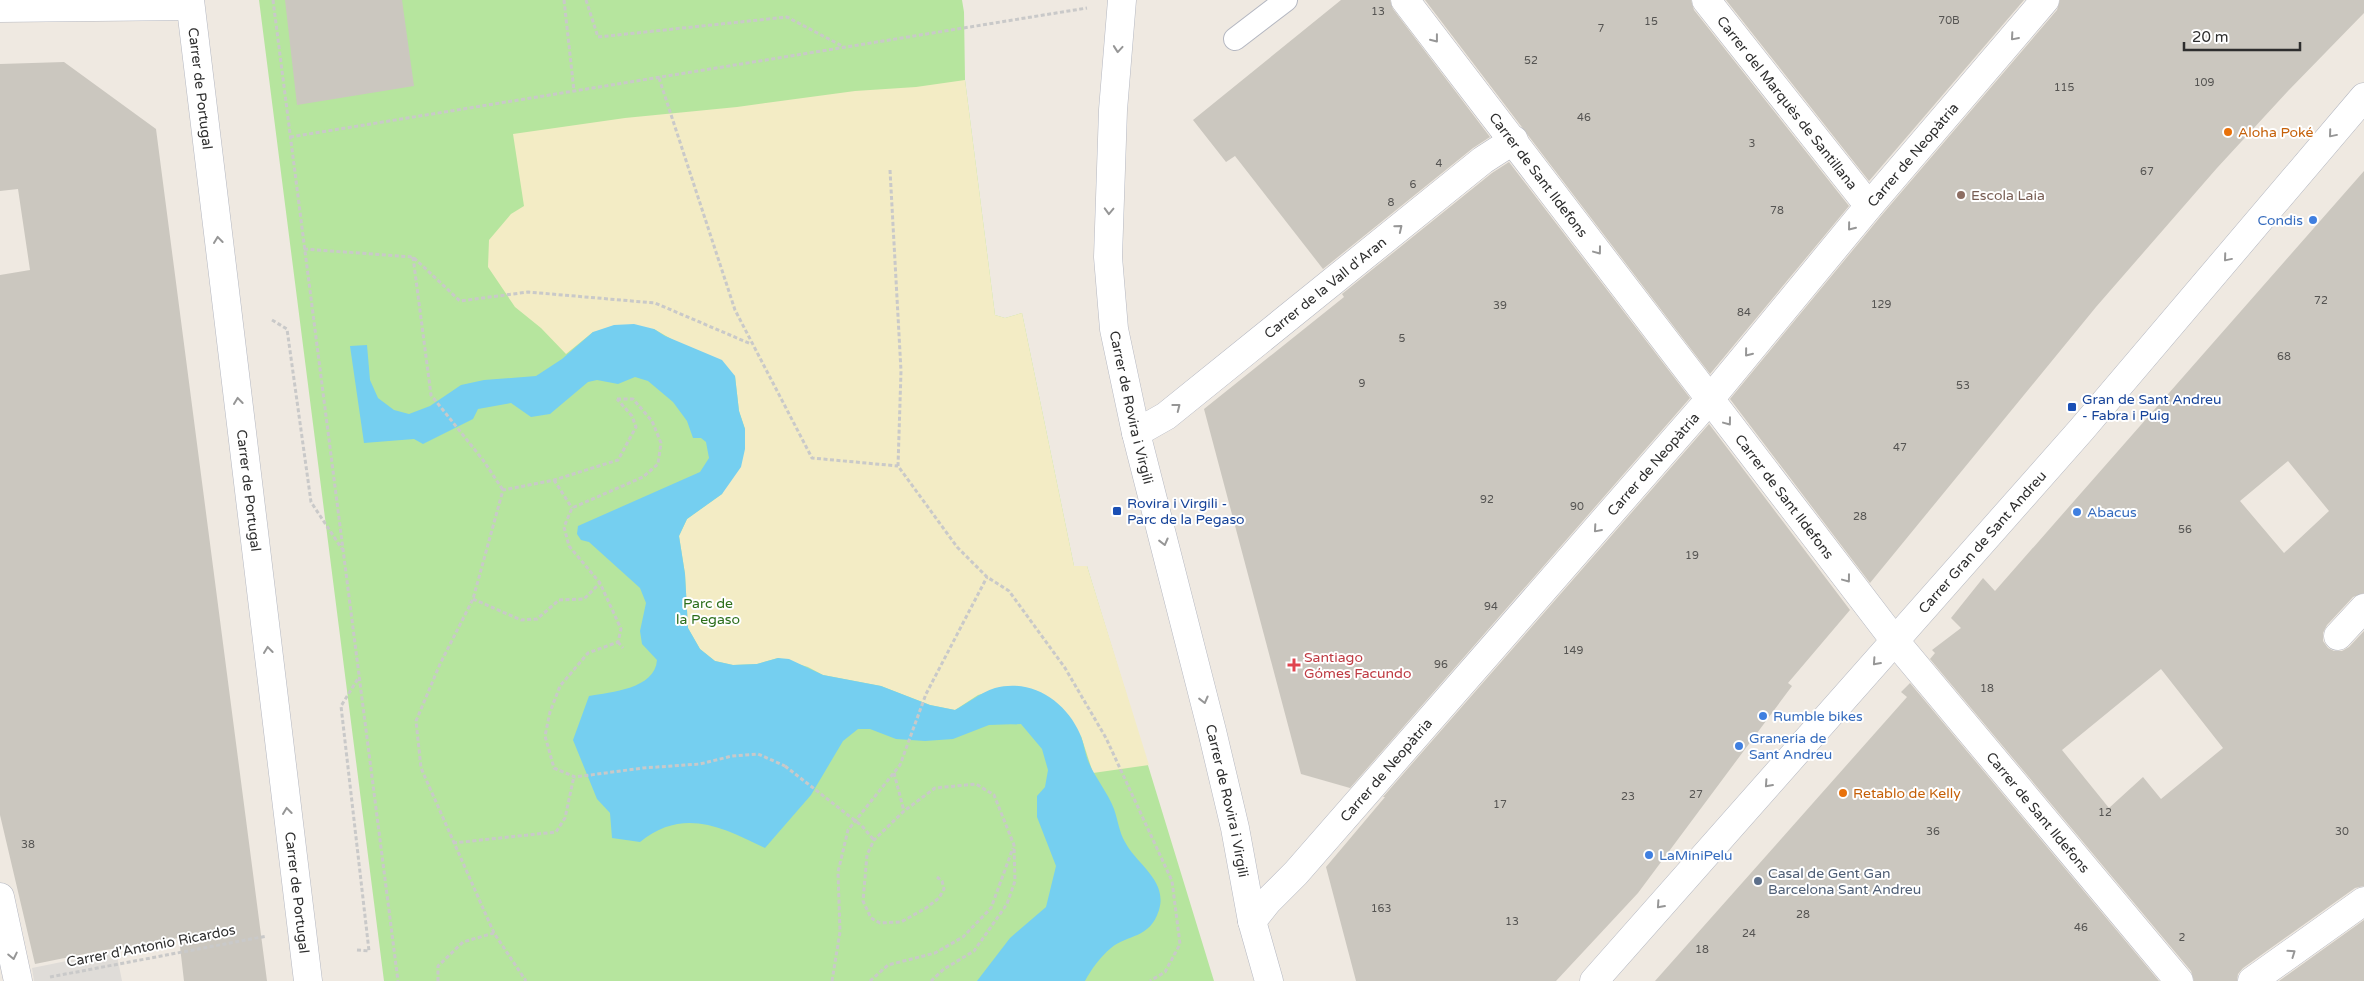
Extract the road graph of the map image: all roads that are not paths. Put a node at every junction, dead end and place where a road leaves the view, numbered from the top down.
1 (1122, 0) edge
2 (1286, 0) edge
3 (1405, 0) edge
4 (1706, 0) edge
5 (2045, 0) edge
6 (190, 3) edge
7 (0, 8) edge
8 (1235, 39) dead end
9 (2364, 97) edge
10 (1514, 140) junction
11 (1869, 206) junction
12 (1710, 399) junction
13 (1136, 433) junction
14 (2364, 608) edge
15 (2338, 636) dead end
16 (1895, 642) junction
17 (0, 897) edge
18 (2364, 902) edge
19 (1252, 921) junction
20 (31, 979) edge
21 (308, 981) edge
22 (1269, 981) edge
23 (1594, 981) edge
24 (2179, 981) edge
25 (2252, 981) edge

1 -> 13 street, Carrer de Rovira i Virgili
2 - 8 lane
3 -> 10 street, Carrer de Sant Ildefons
4 - 11 street, Carrer del Marquès de Santillana
5 -> 11 street, Carrer de Neopàtria
6 - 7 street
21 -> 6 street, Carrer de Portugal
9 -> 16 street, Carrer Gran de Sant Andreu
10 -> 12 street, Carrer de Sant Ildefons
13 -> 10 street, Carrer de la Vall d'Aran
11 -> 12 street, Carrer de Neopàtria
12 -> 16 street, Carrer de Sant Ildefons
12 -> 19 street, Carrer de Neopàtria
13 -> 19 street, Carrer de Rovira i Virgili
14 - 15 street
16 -> 23 street, Carrer Gran de Sant Andreu
16 - 24 street, Carrer de Sant Ildefons
17 -> 20 street
25 -> 18 street
19 - 22 street, Carrer de Rovira i Virgili

